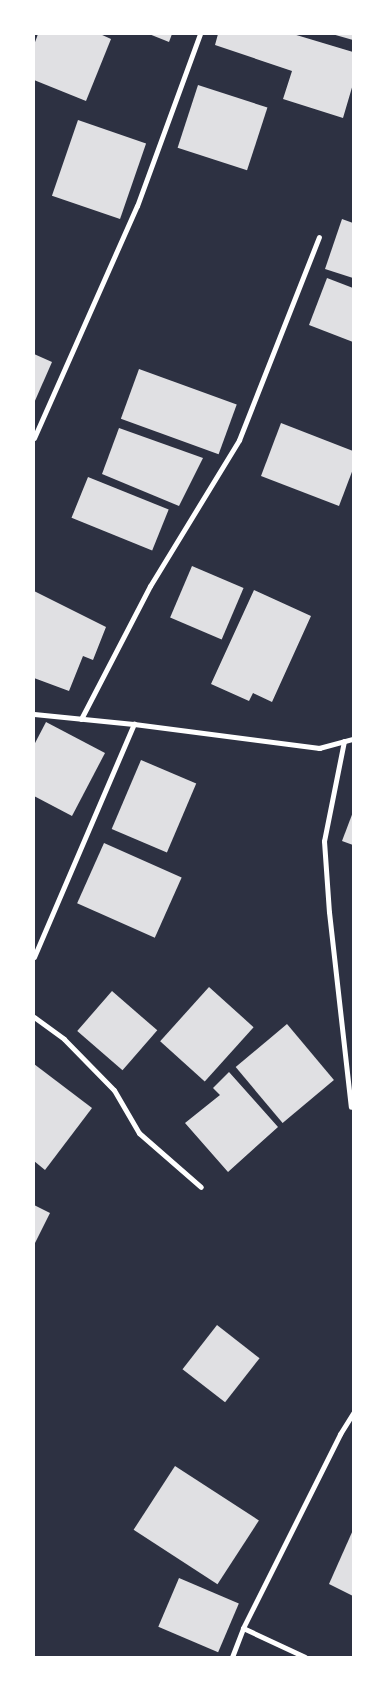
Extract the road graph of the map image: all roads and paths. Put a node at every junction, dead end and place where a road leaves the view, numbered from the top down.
1 (200, 34) edge
2 (319, 237) dead end
3 (34, 438) edge
4 (34, 714) edge
5 (81, 719) junction
6 (134, 724) junction
7 (353, 739) edge
8 (344, 742) junction
9 (34, 957) edge
10 (34, 1017) edge
11 (351, 1107) dead end
12 (201, 1187) dead end
13 (353, 1413) edge
14 (243, 1628) junction
15 (232, 1657) edge
16 (305, 1657) edge

1 - 3 street
2 - 5 street
4 - 5 street
5 - 6 street
6 - 8 street
6 - 9 street
7 - 8 street
8 - 11 street
10 - 12 street
13 - 14 street
14 - 15 street
14 - 16 street

